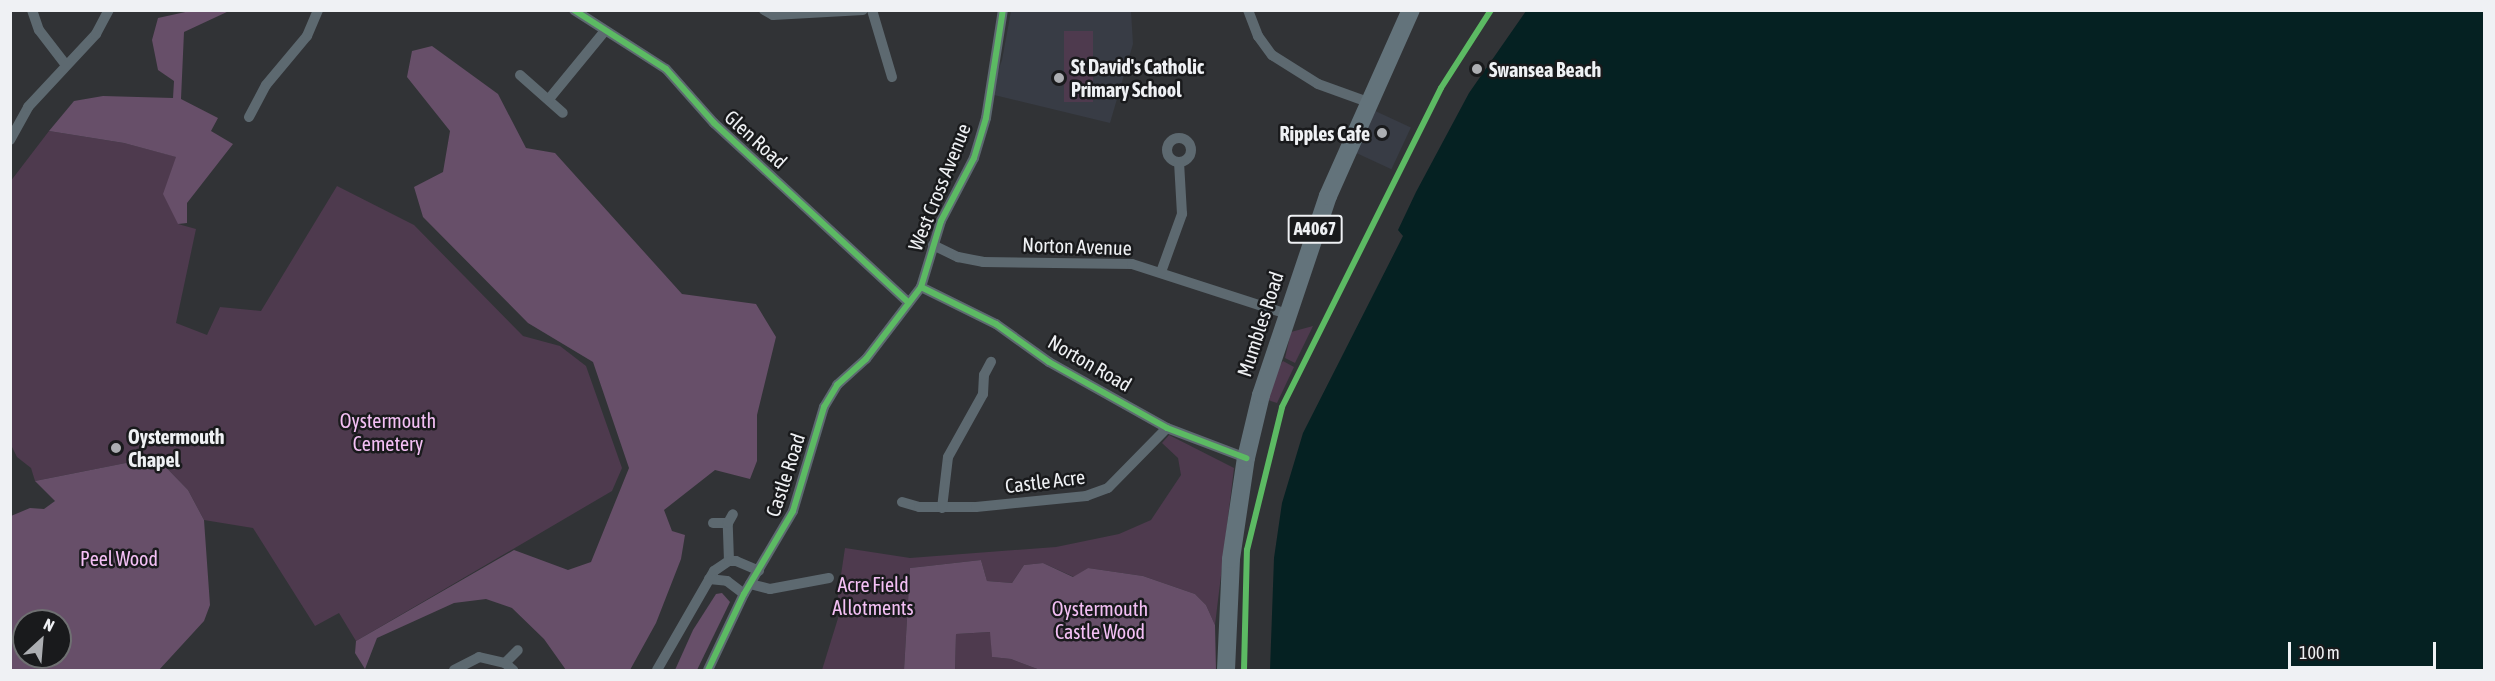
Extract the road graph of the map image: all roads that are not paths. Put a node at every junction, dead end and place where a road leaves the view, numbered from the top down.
1 (32, 10) edge
2 (109, 10) edge
3 (318, 10) edge
4 (574, 10) edge
5 (863, 10) edge
6 (872, 10) edge
7 (1003, 10) edge
8 (1248, 10) edge
9 (1411, 10) edge
10 (769, 13) edge
11 (604, 32) junction
12 (66, 65) junction
13 (520, 75) dead end
14 (892, 77) dead end
15 (549, 99) junction
16 (1368, 102) junction
17 (563, 113) dead end
18 (249, 117) dead end
19 (14, 124) edge
20 (10, 140) edge
21 (1179, 162) dead end
22 (933, 245) junction
23 (1161, 272) junction
24 (921, 287) junction
25 (909, 303) junction
26 (1287, 314) junction
27 (991, 362) dead end
28 (1167, 428) junction
29 (1246, 458) junction
30 (902, 502) dead end
31 (942, 508) junction
32 (712, 523) dead end
33 (725, 563) junction
34 (759, 571) junction
35 (829, 578) dead end
36 (709, 579) junction
37 (727, 581) junction
38 (750, 584) junction
39 (744, 594) junction
40 (518, 650) dead end
41 (509, 667) edge
42 (454, 670) edge
43 (657, 670) edge
44 (708, 670) edge
45 (1226, 670) edge

1 - 12 street
2 - 12 street
3 - 18 street
4 - 11 street, Glen Road
5 - 10 street
6 - 14 street
7 - 22 street, West Cross Avenue
8 - 16 street
9 - 16 main road, Mumbles Road / A4067
11 - 15 street
11 - 25 street, Glen Road
12 - 19 street
13 - 15 street
15 - 17 street
16 - 26 main road, Mumbles Road / A4067
19 - 20 street
21 - 23 street
22 - 23 street, Norton Avenue
22 - 24 street, West Cross Avenue
23 - 26 street, Norton Avenue
24 - 25 street, West Cross Avenue
24 - 28 street, Norton Road
25 - 34 street, Castle Road
26 - 29 main road, Mumbles Road / A4067
27 - 31 street
28 - 29 street, Norton Road
28 - 31 street, Castle Acre
29 - 45 main road, Mumbles Road / A4067
30 - 31 street, Castle Acre
32 - 33 street
33 - 34 street
33 - 36 street
33 - 37 street
34 - 38 street, Castle Road
35 - 38 street
36 - 37 street
36 - 43 street
37 - 39 street
38 - 39 street, Castle Road
39 - 44 street, Castle Road
40 - 41 street
41 - 42 street

